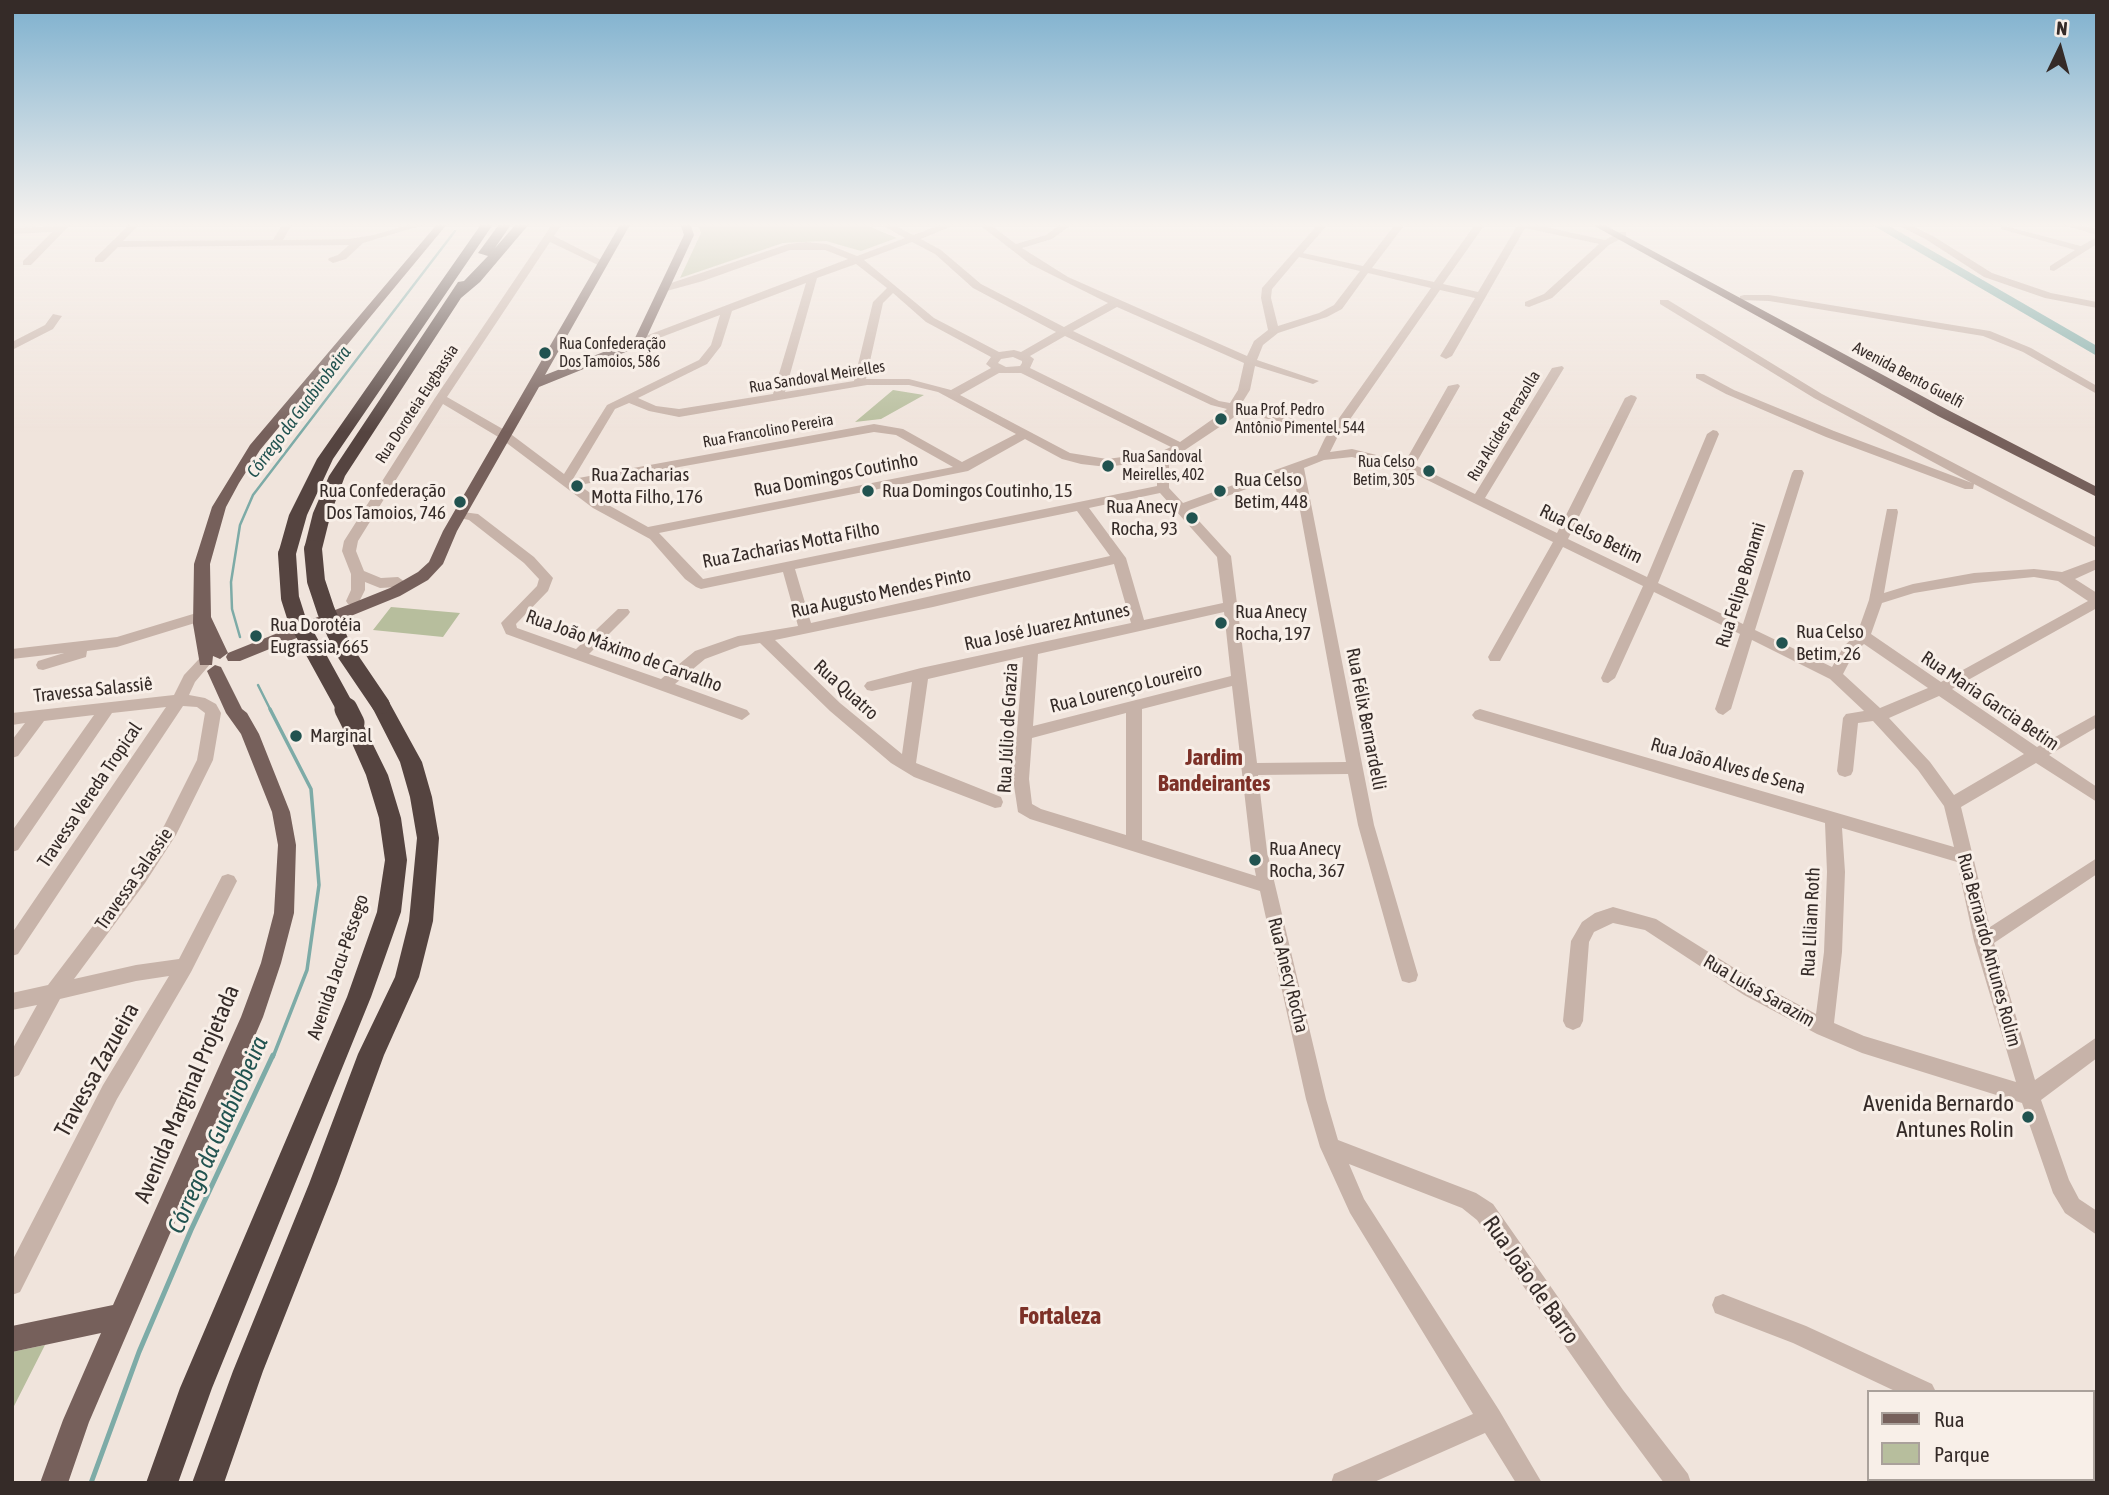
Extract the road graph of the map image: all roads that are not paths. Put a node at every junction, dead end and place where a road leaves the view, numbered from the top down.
1 (384, 293) edge
2 (440, 293) edge
3 (460, 293) edge
4 (511, 293) edge
5 (586, 293) edge
6 (661, 293) edge
7 (772, 293) edge
8 (808, 293) edge
9 (887, 293) edge
10 (896, 293) edge
11 (989, 293) edge
12 (1097, 293) edge
13 (1268, 293) edge
14 (1349, 293) edge
15 (1433, 293) edge
16 (1466, 293) edge
17 (1482, 293) edge
18 (1551, 293) edge
19 (1719, 293) edge
20 (1733, 293) edge
21 (2040, 293) edge
22 (457, 295) joint
23 (1480, 296) junction
24 (1744, 298) junction
25 (1117, 302) junction
26 (1664, 302) dead end
27 (1530, 303) dead end
28 (2097, 305) edge
29 (727, 309) junction
30 (57, 316) dead end
31 (1270, 317) junction
32 (1297, 323) junction
33 (1064, 331) junction
34 (1274, 331) junction
35 (639, 342) junction
36 (12, 347) edge
37 (1023, 355) junction
38 (997, 356) junction
39 (1446, 356) dead end
40 (1250, 362) junction
41 (1558, 368) dead end
42 (997, 369) junction
43 (1023, 369) junction
44 (1700, 376) dead end
45 (1313, 381) dead end
46 (859, 383) junction
47 (535, 384) junction
48 (1454, 386) dead end
49 (2097, 391) edge
50 (951, 395) junction
51 (441, 398) junction
52 (629, 398) junction
53 (778, 398) junction
54 (1631, 398) dead end
55 (1234, 408) junction
56 (1291, 422) dead end
57 (1026, 434) junction
58 (1713, 434) dead end
59 (504, 435) junction
60 (1181, 447) junction
61 (1163, 455) junction
62 (1322, 457) junction
63 (1298, 467) junction
64 (1408, 467) junction
65 (964, 468) junction
66 (1798, 473) dead end
67 (568, 482) junction
68 (2097, 485) edge
69 (1163, 489) junction
70 (1992, 489) junction
71 (2097, 493) edge
72 (1478, 500) junction
73 (1081, 507) junction
74 (1180, 509) junction
75 (1892, 512) dead end
76 (460, 514) junction
77 (646, 531) junction
78 (1560, 541) junction
79 (2097, 544) edge
80 (436, 556) junction
81 (1119, 558) junction
82 (2097, 562) edge
83 (788, 567) junction
84 (1882, 572) junction
85 (358, 574) junction
86 (2062, 577) junction
87 (398, 582) junction
88 (1651, 584) junction
89 (1913, 589) junction
90 (1876, 600) junction
91 (353, 601) junction
92 (2097, 601) edge
93 (1230, 606) junction
94 (623, 612) dead end
95 (203, 618) junction
96 (1139, 627) junction
97 (806, 629) junction
98 (1748, 633) junction
99 (1863, 636) junction
100 (763, 637) junction
101 (117, 642) junction
102 (1031, 651) junction
103 (12, 654) edge
104 (578, 656) junction
105 (1495, 657) dead end
106 (217, 662) junction
107 (43, 665) dead end
108 (921, 674) junction
109 (1835, 675) junction
110 (1608, 678) dead end
111 (1238, 679) junction
112 (663, 686) junction
113 (872, 686) dead end
114 (1940, 689) junction
115 (1854, 690) junction
116 (178, 700) junction
117 (109, 706) junction
118 (1134, 706) junction
119 (1723, 709) dead end
120 (741, 713) dead end
121 (40, 715) junction
122 (1480, 715) dead end
123 (1876, 716) junction
124 (1851, 718) junction
125 (12, 719) edge
126 (2097, 720) edge
127 (1024, 734) junction
128 (12, 752) edge
129 (2036, 755) junction
130 (908, 766) junction
131 (1356, 768) junction
132 (1249, 769) junction
133 (1845, 771) dead end
134 (2097, 796) edge
135 (995, 802) dead end
136 (1952, 804) junction
137 (1833, 818) junction
138 (12, 845) edge
139 (1134, 845) junction
140 (1964, 857) junction
141 (2097, 865) edge
142 (228, 881) dead end
143 (1266, 886) junction
144 (1983, 941) junction
145 (12, 948) edge
146 (185, 966) junction
147 (1409, 975) dead end
148 (55, 990) junction
149 (12, 1002) edge
150 (1573, 1021) dead end
151 (1824, 1028) junction
152 (2097, 1046) edge
153 (12, 1069) edge
154 (2030, 1096) junction
155 (1330, 1147) junction
156 (2097, 1224) edge
157 (12, 1284) edge
158 (1723, 1305) dead end
159 (122, 1316) junction
160 (12, 1339) edge
161 (1920, 1390) edge
162 (1491, 1418) junction
163 (1359, 1480) edge
164 (54, 1483) edge
165 (162, 1483) edge
166 (208, 1483) edge
167 (1530, 1483) edge
168 (1679, 1483) edge

1 - 95 main road, Avenida Marginal Projetada
2 - 165 highway, Avenida Jacu-Pêssego, bridge
3 - 22 highway
4 - 51 street, Rua Doroteia Eugbassia
5 - 47 main road
6 - 35 main road
7 - 29 street
8 - 53 street
9 - 46 street
10 - 38 street
11 - 33 street
12 - 25 street
13 - 31 street
14 - 32 street
15 - 62 street
16 - 23 street
17 - 23 street
18 - 27 street
19 - 71 main road, Avenida Bento Guelfi
20 - 24 main road, Avenida Bento Guelfi
21 - 28 street
22 - 166 highway, bridge
23 - 39 street
24 - 49 street
24 - 68 main road, Avenida Bento Guelfi
25 - 33 street
25 - 40 street
26 - 70 street
29 - 35 street
29 - 52 street
30 - 36 street
31 - 32 street
31 - 34 street
32 - 34 street
33 - 37 street
33 - 55 street
34 - 40 street
35 - 47 main road
37 - 38 street
37 - 43 street
38 - 42 street
40 - 45 street
40 - 55 street
41 - 72 street, Rua Alcides Perazolla
42 - 43 street
42 - 50 street
43 - 60 street
44 - 70 street
46 - 50 street, Rua Sandoval Meirelles
46 - 53 street, Rua Sandoval Meirelles
47 - 59 main road
48 - 64 street
50 - 57 street, Rua Sandoval Meirelles
51 - 59 street, Rua Zacharias Motta Filho
51 - 85 street, Rua Doroteia Eugbassia
52 - 53 street, Rua Sandoval Meirelles
52 - 67 street
54 - 78 street
55 - 56 street
55 - 60 street
57 - 61 street, Rua Sandoval Meirelles
57 - 65 street, Rua Domingos Coutinho
58 - 88 street
59 - 67 street, Rua Zacharias Motta Filho
59 - 76 main road
60 - 61 street
61 - 69 street
62 - 63 street, Rua Celso Betim
62 - 64 street, Rua Celso Betim
63 - 74 street, Rua Celso Betim
63 - 131 street, Rua Félix Bernardelli
64 - 72 street, Rua Celso Betim
65 - 67 street, Rua Francolino Pereira
65 - 77 street, Rua Domingos Coutinho
66 - 98 street, Rua Felipe Bonami
67 - 77 street, Rua Zacharias Motta Filho
69 - 73 street, Rua Zacharias Motta Filho
69 - 74 street, Rua Anecy Rocha
70 - 79 street
72 - 78 street, Rua Celso Betim
73 - 81 street
73 - 83 street, Rua Zacharias Motta Filho
74 - 93 street, Rua Anecy Rocha
75 - 84 street
76 - 80 main road
76 - 104 street, Rua João Máximo de Carvalho
77 - 83 street, Rua Zacharias Motta Filho
78 - 88 street, Rua Celso Betim
78 - 105 street
80 - 87 main road
80 - 106 main road
81 - 96 street
81 - 97 street, Rua Augusto Mendes Pinto
82 - 86 street
83 - 97 street
84 - 89 street
84 - 90 street
85 - 87 street
85 - 91 street, Rua Doroteia Eugbassia
86 - 89 street
86 - 92 street
87 - 91 main road
88 - 98 street, Rua Celso Betim
88 - 110 street
89 - 90 street
90 - 99 street
91 - 106 main road
92 - 114 street
93 - 96 street, Rua José Juarez Antunes
93 - 111 street, Rua Anecy Rocha
94 - 104 street
95 - 101 street
95 - 106 main road, Avenida Marginal Projetada
96 - 102 street, Rua José Juarez Antunes
97 - 100 street, Rua Augusto Mendes Pinto
98 - 109 street, Rua Celso Betim
98 - 119 street, Rua Felipe Bonami
99 - 109 street
99 - 114 street, Rua Maria Garcia Betim
100 - 112 street, Rua Augusto Mendes Pinto
100 - 130 street, Rua Quatro
101 - 103 street
101 - 107 street
102 - 108 street, Rua José Juarez Antunes
102 - 127 street, Rua Júlio de Grazia
104 - 112 street, Rua João Máximo de Carvalho
106 - 116 street, Travessa Vereda Tropical
106 - 159 main road, Avenida Marginal Projetada
108 - 113 street, Rua José Juarez Antunes
108 - 130 street
109 - 115 street, Rua Bernardo Antunes Rolim
111 - 118 street, Rua Lourenço Loureiro
111 - 132 street, Rua Anecy Rocha
112 - 120 street, Rua João Máximo de Carvalho
114 - 123 street
114 - 129 street, Rua Maria Garcia Betim
115 - 123 street, Rua Bernardo Antunes Rolim
115 - 124 street
116 - 117 street, Travessa Salassiê
116 - 145 street, Travessa Vereda Tropical
116 - 148 street, Travessa Salassie
117 - 121 street, Travessa Salassiê
117 - 138 street
118 - 127 street, Rua Lourenço Loureiro
118 - 139 street
121 - 125 street, Travessa Salassiê
121 - 128 street
122 - 137 street, Rua João Alves de Sena
123 - 124 street
123 - 136 street, Rua Bernardo Antunes Rolim
124 - 133 street
126 - 129 street
127 - 139 street, Rua Júlio de Grazia
129 - 134 street, Rua Maria Garcia Betim
129 - 136 street
130 - 135 street, Rua Quatro
131 - 132 street
131 - 147 street, Rua Félix Bernardelli
132 - 143 street, Rua Anecy Rocha
136 - 140 street, Rua Bernardo Antunes Rolim
137 - 140 street, Rua João Alves de Sena
137 - 151 street, Rua Liliam Roth
139 - 143 street
140 - 144 street, Rua Bernardo Antunes Rolim
141 - 144 street
142 - 146 street, Travessa Zazueira
143 - 155 street, Rua Anecy Rocha
144 - 154 street, Rua Bernardo Antunes Rolim
146 - 148 street
146 - 157 street, Travessa Zazueira
148 - 149 street
148 - 153 street, Travessa Salassie
150 - 151 street, Rua Luísa Sarazim
151 - 154 street, Rua Luísa Sarazim
152 - 154 street
154 - 156 street, Rua Bernardo Antunes Rolim
155 - 162 street, Rua Anecy Rocha
155 - 168 street, Rua João de Barro
158 - 161 street
159 - 160 main road
159 - 164 main road, Avenida Marginal Projetada
162 - 163 street
162 - 167 street, Rua Anecy Rocha

